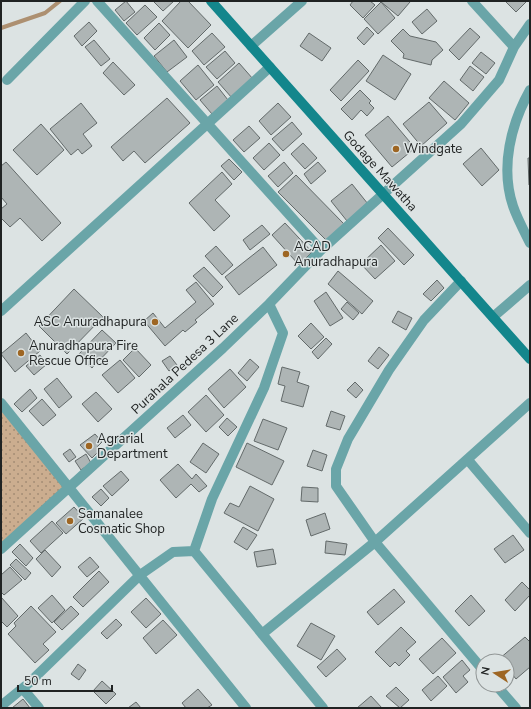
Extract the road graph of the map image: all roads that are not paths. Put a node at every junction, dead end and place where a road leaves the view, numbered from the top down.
1 (85, 1) edge
2 (97, 1) edge
3 (211, 1) edge
4 (302, 1) edge
5 (472, 1) edge
6 (530, 24) edge
7 (251, 46) junction
8 (514, 47) junction
9 (270, 67) junction
10 (7, 80) dead end
11 (530, 90) edge
12 (208, 124) junction
13 (383, 194) junction
14 (530, 242) edge
15 (321, 250) junction
16 (461, 281) junction
17 (530, 284) edge
18 (269, 304) junction
19 (1, 311) edge
20 (493, 317) junction
21 (530, 359) edge
22 (1, 403) edge
23 (530, 404) edge
24 (468, 460) junction
25 (70, 488) junction
26 (530, 533) edge
27 (375, 542) junction
28 (1, 549) edge
29 (194, 551) junction
30 (140, 575) junction
31 (262, 634) junction
32 (475, 661) edge
33 (23, 689) junction
34 (503, 693) edge
35 (1, 706) edge
36 (39, 708) edge
37 (246, 708) edge
38 (323, 708) edge
39 (516, 708) edge

1 - 10 street
2 - 12 street
3 - 7 street, Godage Mawatha
4 - 7 street
5 - 8 street
6 - 8 street, Purahala Pedesa 3 Lane
7 - 9 street, Godage Mawatha
8 - 13 street, Purahala Pedesa 3 Lane
9 - 12 street
9 - 13 street, Godage Mawatha
11 - 14 street
12 - 15 street
12 - 19 street
13 - 15 street, Purahala Pedesa 3 Lane
13 - 16 street, Godage Mawatha
15 - 18 street, Purahala Pedesa 3 Lane
16 - 20 street, Godage Mawatha
16 - 27 street
17 - 20 street
18 - 25 street, Purahala Pedesa 3 Lane
18 - 29 street
20 - 21 street, Godage Mawatha
22 - 25 street
23 - 24 street
24 - 26 street
24 - 27 street
25 - 28 street, Purahala Pedesa 3 Lane
25 - 30 street
27 - 31 street
27 - 32 street
29 - 30 street
29 - 31 street
30 - 33 street
30 - 37 street
31 - 38 street
33 - 35 street
33 - 36 street
34 - 39 street

